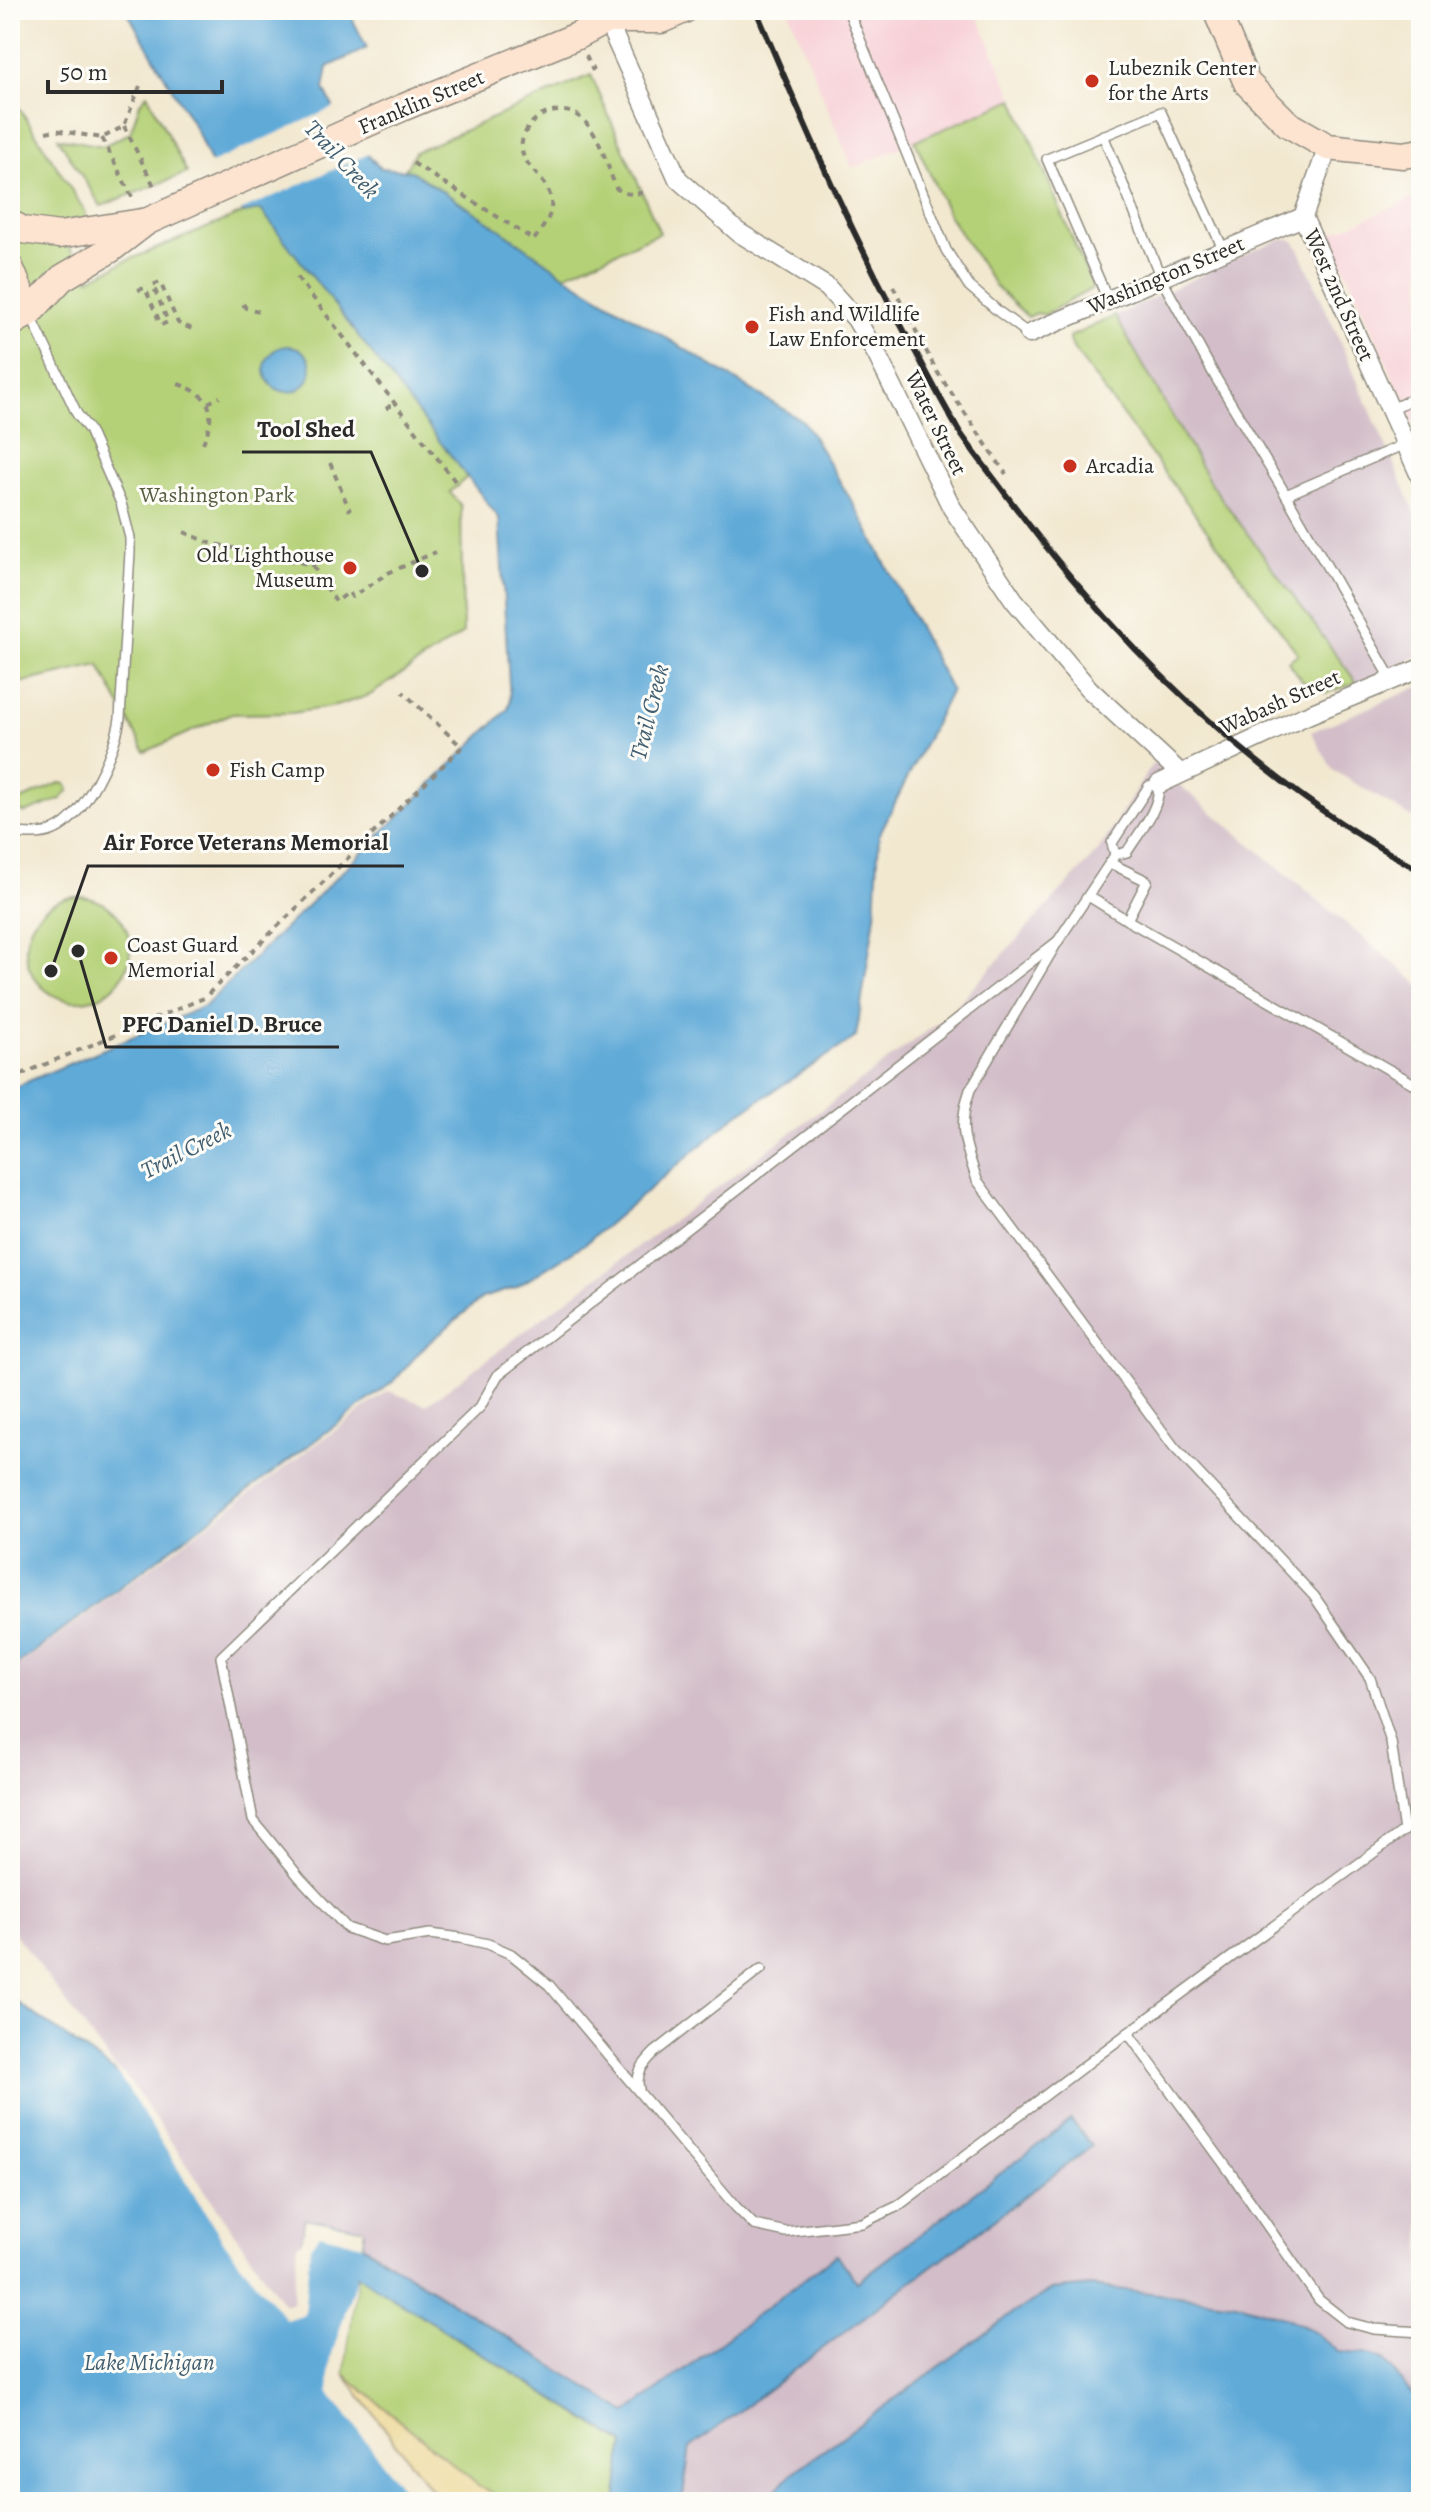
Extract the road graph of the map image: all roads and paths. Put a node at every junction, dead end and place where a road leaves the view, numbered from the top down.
1 (684, 10) edge
2 (848, 10) edge
3 (1216, 10) edge
4 (608, 13) edge
5 (140, 86) dead end
6 (124, 126) junction
7 (46, 132) dead end
8 (1103, 135) junction
9 (102, 138) junction
10 (1328, 147) junction
11 (1421, 152) edge
12 (413, 163) dead end
13 (156, 190) dead end
14 (645, 192) dead end
15 (133, 199) dead end
16 (1303, 217) junction
17 (148, 221) junction
18 (10, 223) edge
19 (1224, 251) junction
20 (10, 267) edge
21 (297, 277) dead end
22 (1161, 278) junction
23 (893, 286) dead end
24 (138, 290) dead end
25 (1108, 300) junction
26 (243, 304) dead end
27 (259, 311) dead end
28 (20, 318) edge
29 (192, 329) dead end
30 (1029, 334) joint
31 (178, 384) dead end
32 (1421, 394) edge
33 (220, 397) dead end
34 (208, 403) junction
35 (394, 403) junction
36 (386, 409) dead end
37 (1390, 410) junction
38 (203, 443) dead end
39 (1405, 444) junction
40 (330, 463) dead end
41 (1006, 474) dead end
42 (1421, 478) edge
43 (458, 485) dead end
44 (1286, 495) junction
45 (350, 511) dead end
46 (184, 532) dead end
47 (300, 546) dead end
48 (334, 552) dead end
49 (436, 552) dead end
50 (312, 565) junction
51 (1421, 668) edge
52 (1392, 680) junction
53 (403, 692) dead end
54 (1180, 773) junction
55 (1159, 784) junction
56 (10, 832) edge
57 (1112, 859) junction
58 (1088, 896) junction
59 (1127, 920) junction
60 (1058, 941) junction
61 (10, 1079) edge
62 (1421, 1088) edge
63 (1421, 1818) edge
64 (1404, 1831) junction
65 (761, 1969) dead end
66 (1128, 2033) junction
67 (640, 2093) junction
68 (1421, 2332) edge

1 - 4 street, Franklin Street
2 - 30 lane
3 - 10 street
4 - 17 street, Franklin Street
4 - 54 street, Water Street
5 - 6 path
6 - 9 path
6 - 13 path
7 - 9 path
8 - 19 lane
8 - 22 lane
8 - 25 lane
9 - 15 path
10 - 11 street
10 - 16 street, West 2nd Street
12 - 14 path
16 - 19 street, Washington Street
16 - 37 street, West 2nd Street
17 - 18 street, Franklin Street
17 - 28 street, Franklin Street
19 - 22 street, Washington Street
20 - 28 street
21 - 35 path
22 - 25 street, Washington Street
22 - 44 lane
23 - 41 path
24 - 29 path
25 - 30 street, Washington Street
26 - 27 path
28 - 56 lane
31 - 34 path
32 - 37 lane
33 - 34 path
34 - 38 path
35 - 36 path
35 - 43 path
37 - 39 street, West 2nd Street
39 - 42 street, West 2nd Street
39 - 44 lane
40 - 45 path
44 - 52 lane
46 - 50 path
47 - 50 path
48 - 50 path
49 - 50 path
51 - 52 street, Wabash Street
52 - 54 street, Wabash Street
53 - 61 path
54 - 55 street, Wabash Street
55 - 57 lane
55 - 57 lane
57 - 58 lane
57 - 59 lane
58 - 59 lane
58 - 60 lane
59 - 62 lane
60 - 64 lane
60 - 67 lane
63 - 64 lane
64 - 66 lane
65 - 67 lane
66 - 67 lane
66 - 68 lane

